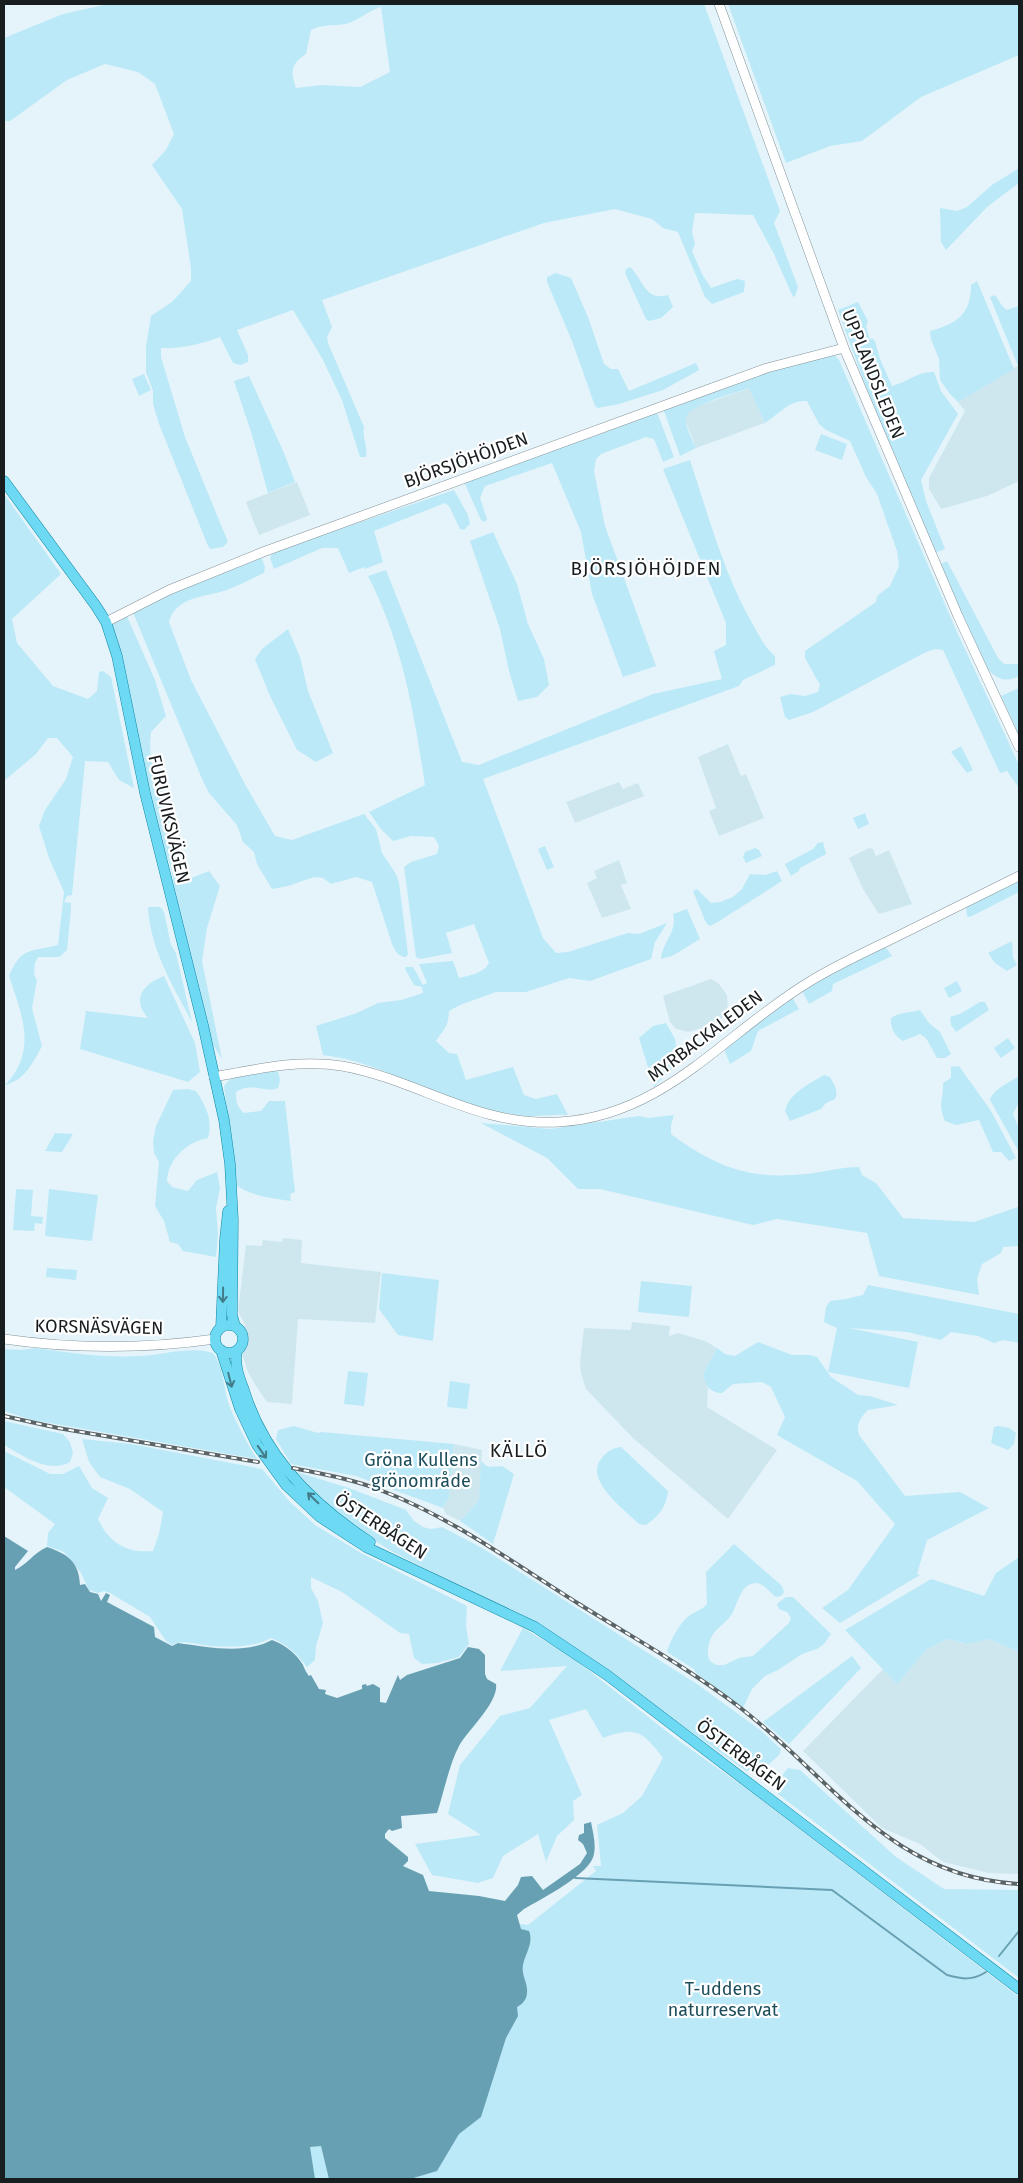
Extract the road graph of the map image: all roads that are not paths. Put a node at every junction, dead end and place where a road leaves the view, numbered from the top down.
1 (719, 4) edge
2 (844, 348) junction
3 (4, 481) edge
4 (106, 622) junction
5 (1019, 747) edge
6 (1019, 876) edge
7 (214, 1077) junction
8 (231, 1195) junction
9 (235, 1326) junction
10 (221, 1327) junction
11 (4, 1339) edge
12 (218, 1344) junction
13 (237, 1350) junction
14 (425, 1574) junction
15 (1019, 1989) edge

1 - 2 street, UPPLANDSLEDEN
2 - 4 street, BJÖRSJÖHÖJDEN
2 - 5 street, UPPLANDSLEDEN
3 - 4 main road, FURUVIKSVÄGEN
4 - 7 main road, FURUVIKSVÄGEN
6 - 7 street, MYRBACKALEDEN
7 - 8 main road, FURUVIKSVÄGEN
8 - 9 main road, FURUVIKSVÄGEN
8 -> 10 main road, FURUVIKSVÄGEN
9 - 10 main road
9 - 13 main road
10 - 12 main road
11 - 12 street, KORSNÄSVÄGEN
12 - 13 main road
12 -> 14 main road, ÖSTERBÅGEN
14 -> 13 main road, ÖSTERBÅGEN
14 - 15 main road, ÖSTERBÅGEN

